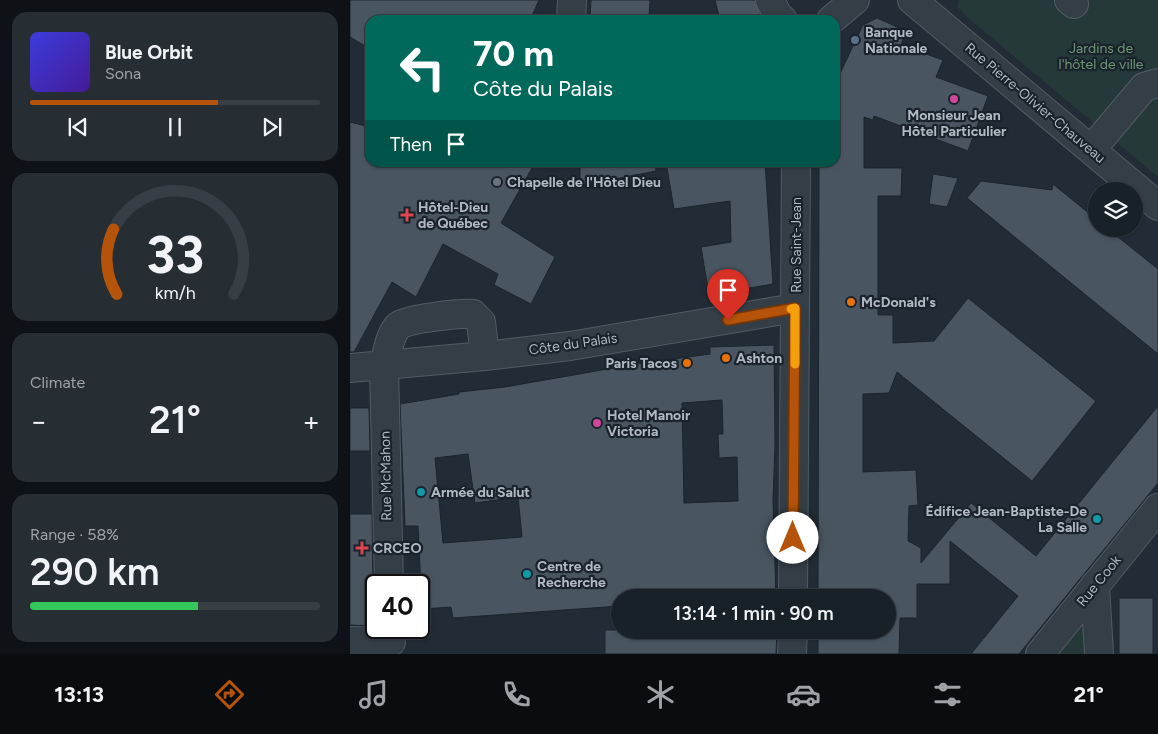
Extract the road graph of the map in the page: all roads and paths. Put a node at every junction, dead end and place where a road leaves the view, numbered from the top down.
1 (572, 0) edge
2 (770, 0) edge
3 (855, 0) edge
4 (912, 0) edge
5 (571, 15) edge
6 (778, 15) edge
7 (838, 15) edge
8 (1158, 83) edge
9 (1091, 150) junction
10 (796, 167) edge
11 (1158, 206) edge
12 (795, 308) junction
13 (485, 356) junction
14 (384, 366) junction
15 (350, 368) edge
16 (1158, 508) edge
17 (389, 574) edge
18 (1095, 585) junction
19 (793, 589) edge
20 (793, 639) edge
21 (350, 641) edge
22 (391, 641) edge
23 (792, 654) edge
24 (1040, 654) edge
25 (1099, 654) edge

1 - 5 street
2 - 6 street
3 - 7 street
4 - 9 street, Rue Pierre-Olivier-Chauveau
8 - 9 street
9 - 11 street, Rue Pierre-Olivier-Chauveau
10 - 12 street, Rue Saint-Jean
12 - 13 street, Côte du Palais
12 - 19 street, Rue Saint-Jean
13 - 14 street, Côte du Palais
13 - 14 street, Rue McMahon
14 - 15 street, Côte du Palais
14 - 17 street, Rue McMahon
16 - 18 street, Rue Cook
18 - 24 street, Rue Cook
18 - 25 street
20 - 23 street
21 - 22 street

